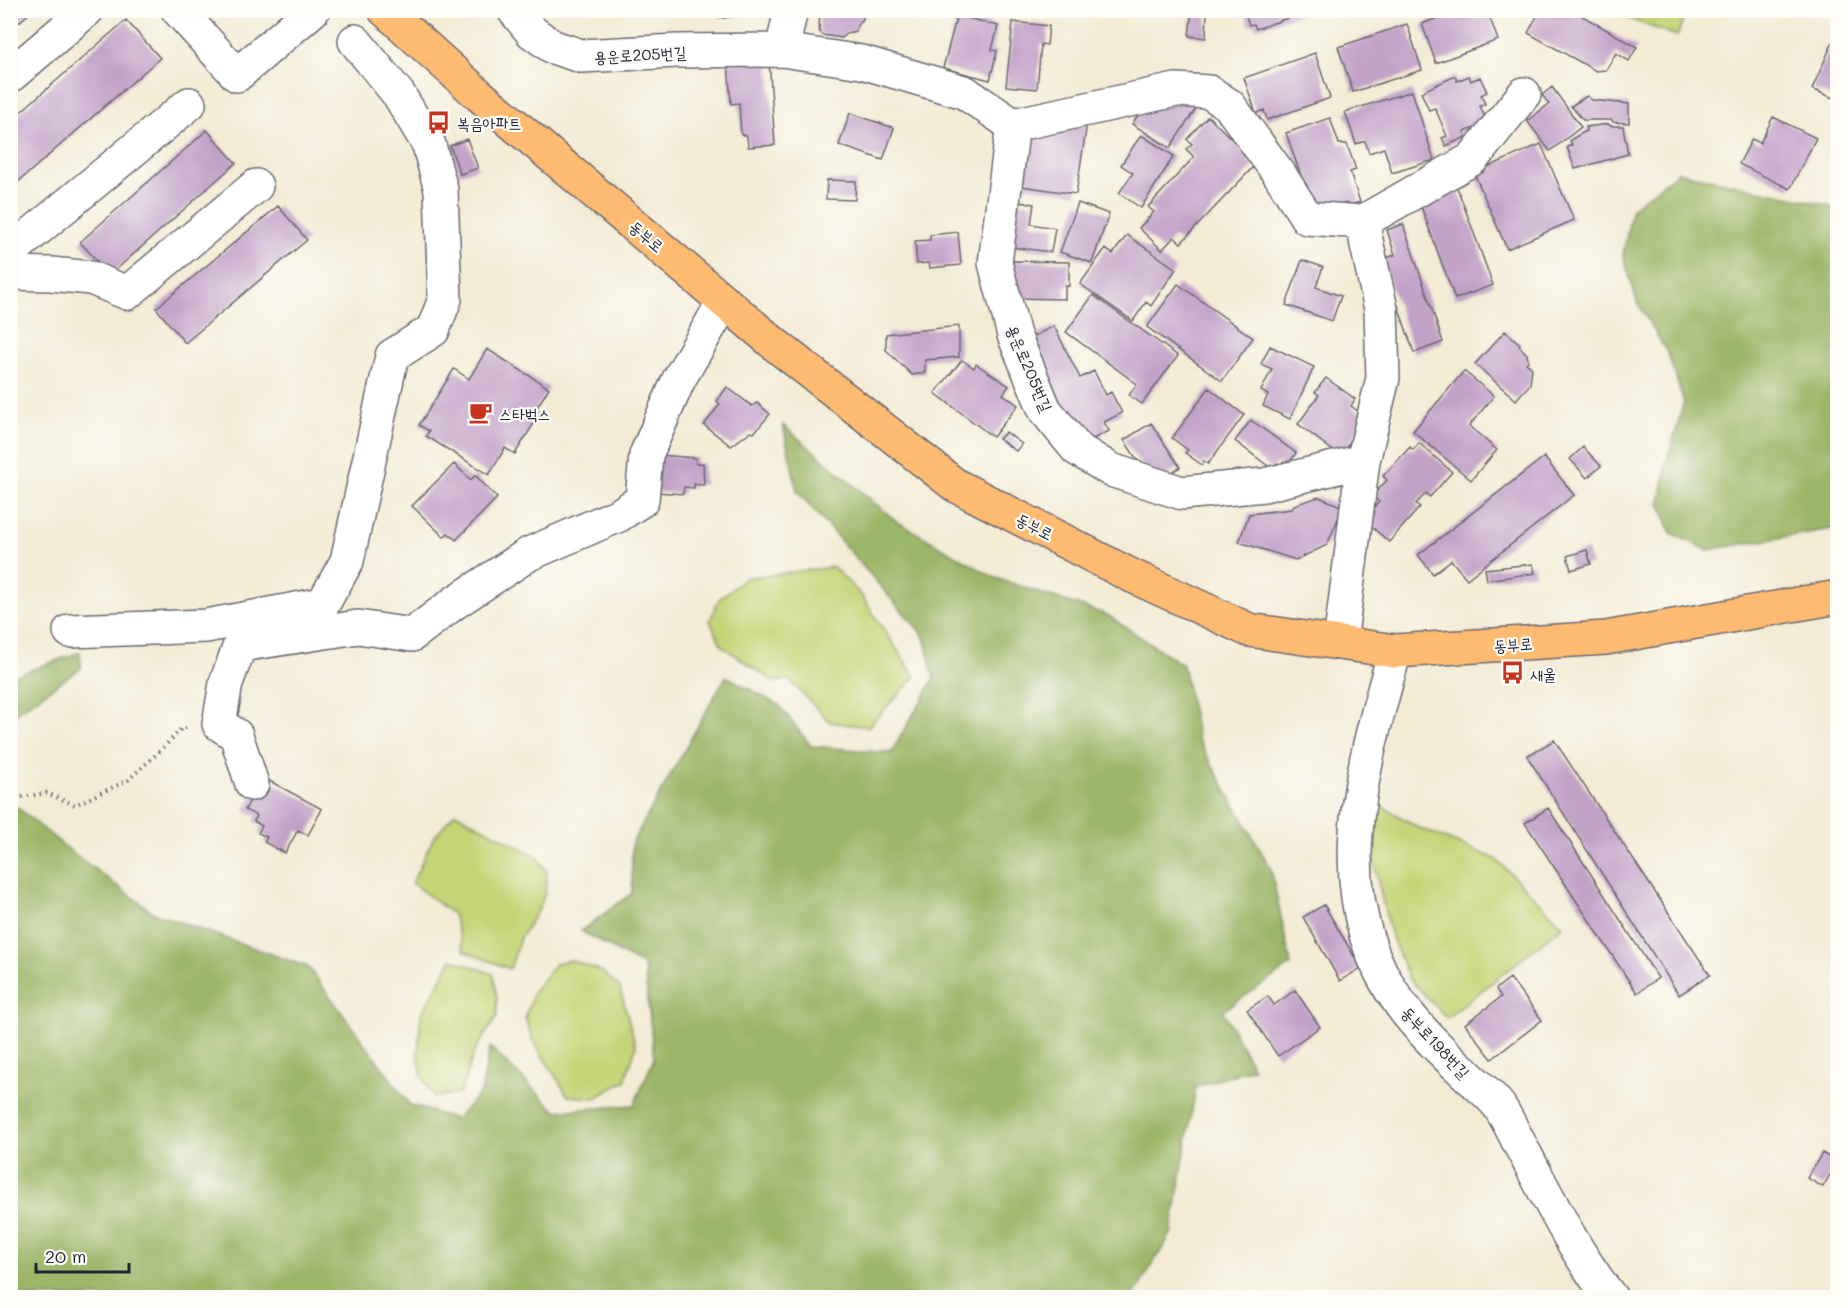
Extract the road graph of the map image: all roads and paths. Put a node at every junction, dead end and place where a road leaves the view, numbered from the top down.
1 (87, 10) edge
2 (178, 10) edge
3 (313, 10) edge
4 (514, 10) edge
5 (791, 10) edge
6 (394, 14) edge
7 (355, 41) dead end
8 (782, 50) junction
9 (10, 76) edge
10 (1524, 94) dead end
11 (189, 104) dead end
12 (1013, 125) junction
13 (256, 186) dead end
14 (1362, 222) junction
15 (10, 252) edge
16 (10, 273) edge
17 (727, 304) junction
18 (1363, 461) junction
19 (1838, 597) edge
20 (70, 631) dead end
21 (1340, 643) junction
22 (1395, 651) junction
23 (219, 724) junction
24 (252, 784) dead end
25 (10, 799) edge
26 (1611, 1298) edge

1 - 9 street
2 - 3 street
4 - 8 street, 용운로205번길
5 - 8 street
6 - 17 main road, 동부로
7 - 20 street
8 - 12 street, 용운로205번길
10 - 14 street
11 - 15 street
12 - 14 street
12 - 18 street, 용운로205번길
13 - 16 street
14 - 18 street
17 - 21 main road, 동부로
17 - 23 street
18 - 21 street
19 - 22 main road, 동부로
21 - 22 main road, 동부로
22 - 26 street, 동부로198번길
23 - 24 street
23 - 25 path

